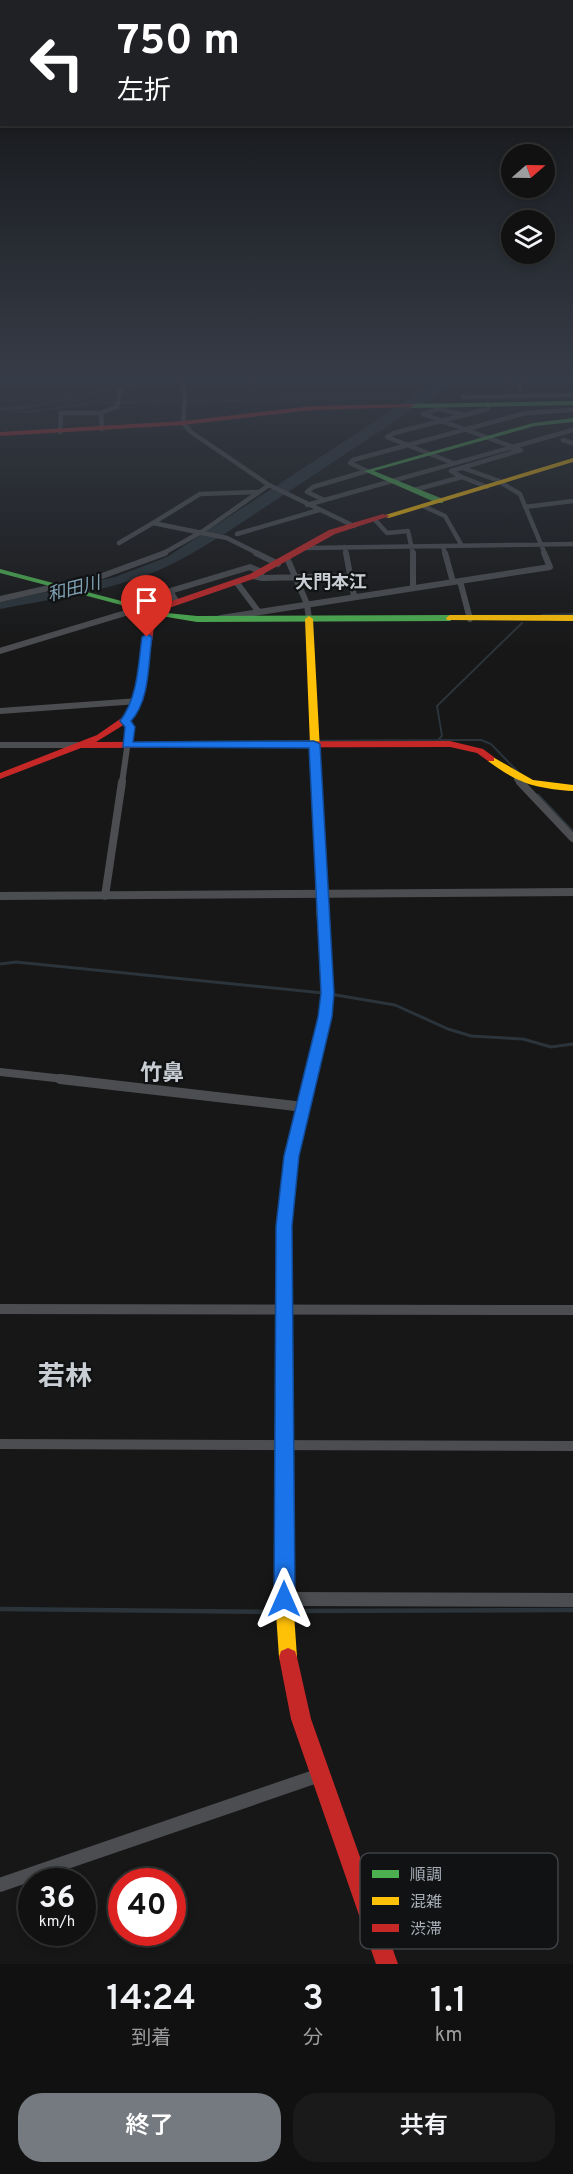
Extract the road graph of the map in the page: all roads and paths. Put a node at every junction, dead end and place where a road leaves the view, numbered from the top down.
1 (245, 469) edge
2 (362, 469) edge
3 (375, 469) edge
4 (434, 469) edge
5 (458, 469) edge
6 (467, 469) edge
7 (545, 469) edge
8 (367, 471) junction
9 (462, 477) junction
10 (393, 481) junction
11 (501, 482) junction
12 (269, 485) junction
13 (487, 487) junction
14 (414, 490) junction
15 (258, 492) junction
16 (324, 500) junction
17 (440, 501) junction
18 (573, 501) edge
19 (307, 505) junction
20 (423, 506) junction
21 (525, 507) junction
22 (319, 510) junction
23 (376, 521) junction
24 (153, 523) junction
25 (354, 526) junction
26 (198, 532) junction
27 (237, 534) dead end
28 (119, 543) dead end
29 (573, 544) edge
30 (541, 545) junction
31 (442, 546) junction
32 (462, 546) junction
33 (345, 547) junction
34 (412, 547) junction
35 (306, 548) junction
36 (283, 561) junction
37 (0, 571) edge
38 (257, 574) junction
39 (295, 576) junction
40 (351, 576) junction
41 (457, 581) junction
42 (237, 583) junction
43 (58, 586) junction
44 (413, 587) junction
45 (354, 596) junction
46 (0, 599) edge
47 (176, 602) junction
48 (307, 604) junction
49 (142, 608) junction
50 (258, 611) junction
51 (156, 612) junction
52 (573, 618) edge
53 (309, 619) junction
54 (471, 619) junction
55 (213, 620) junction
56 (0, 651) edge
57 (138, 700) junction
58 (0, 711) edge
59 (125, 721) junction
60 (314, 744) junction
61 (0, 745) edge
62 (81, 745) junction
63 (127, 745) junction
64 (0, 776) edge
65 (517, 779) junction
66 (573, 789) edge
67 (573, 838) edge
68 (573, 892) edge
69 (322, 893) junction
70 (105, 896) junction
71 (0, 897) edge
72 (0, 1072) edge
73 (304, 1107) junction
74 (285, 1308) junction
75 (0, 1309) edge
76 (573, 1310) edge
77 (0, 1444) edge
78 (285, 1444) junction
79 (573, 1446) edge
80 (284, 1599) junction
81 (573, 1600) edge
82 (320, 1775) junction
83 (0, 1885) edge
84 (360, 1888) edge
85 (382, 1949) edge
86 (387, 1964) edge

1 - 12 street
2 - 8 street
3 - 8 street
4 - 10 street
5 - 9 street
6 - 11 street
7 - 11 street
8 - 10 street
8 - 16 street
9 - 13 street
9 - 14 street
10 - 14 street
10 - 16 street
11 - 13 street
11 - 21 street
12 - 15 street
12 - 19 street
13 - 17 street
14 - 17 street
15 - 24 street
15 - 26 street
16 - 19 street
17 - 20 street
18 - 21 street
19 - 22 street
20 - 23 street
20 - 32 street
21 - 30 street
22 - 25 street
22 - 27 street
23 - 25 street
23 - 34 street
24 - 26 street
24 - 28 street
25 - 35 street
26 - 36 street
26 - 43 street
29 - 30 street
30 - 32 street
30 - 41 street
31 - 32 street
31 - 34 street
31 - 41 street
33 - 34 street
33 - 35 street
33 - 40 street
34 - 44 street
35 - 36 street
36 - 38 street
36 - 39 street
37 - 43 street
38 - 39 street
38 - 42 street
38 - 47 street
39 - 40 street
39 - 48 street
40 - 45 street
41 - 44 street
41 - 54 street
42 - 47 street
42 - 50 street
43 - 46 street
43 - 49 street
44 - 45 street
45 - 48 street
47 - 51 street
48 - 50 street
48 - 53 street
49 - 51 street
49 - 56 street
50 - 55 street
51 - 55 street
51 - 57 street
52 - 54 street
53 - 54 street
53 - 55 street
53 - 60 street
57 - 58 street
57 - 59 street
59 - 62 street
59 - 63 street
60 - 63 street
60 - 65 street
60 - 69 street
61 - 62 street
62 - 63 street
62 - 64 street
63 - 70 street
65 - 66 street
65 - 67 street
68 - 69 street
69 - 70 street
69 - 73 street
70 - 71 street
72 - 73 street
73 - 74 street
74 - 75 street
74 - 76 street
74 - 78 street
77 - 78 street
78 - 79 street
78 - 80 street
80 - 81 street
80 - 82 street
82 - 83 street
82 - 84 street
85 - 86 street

